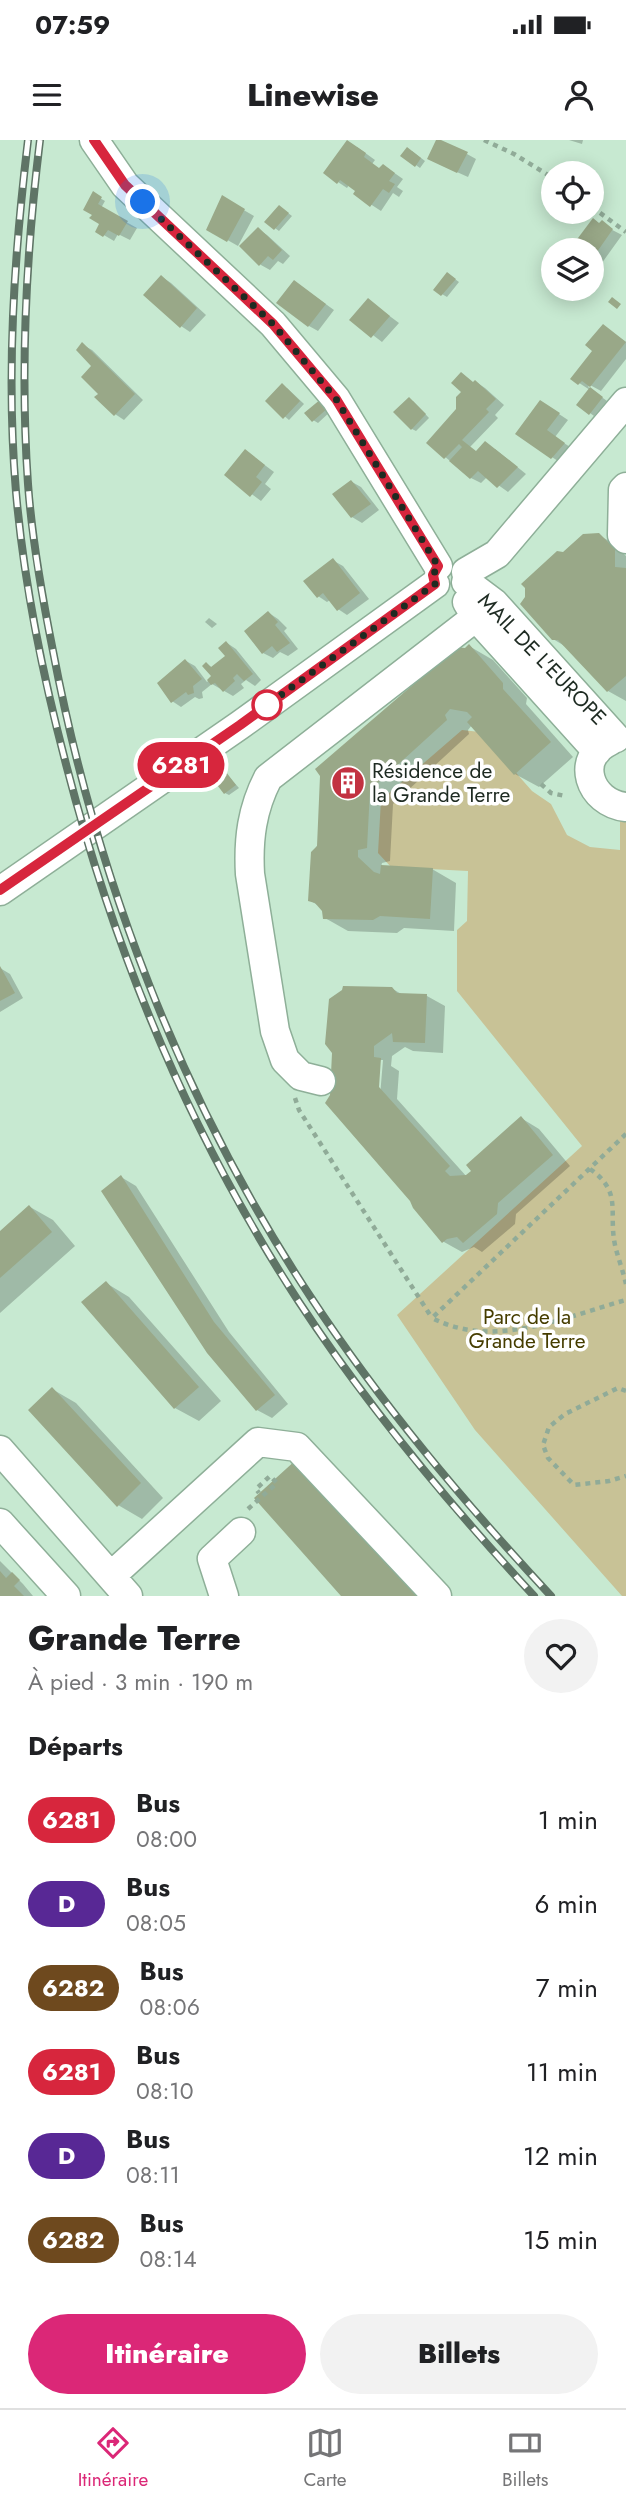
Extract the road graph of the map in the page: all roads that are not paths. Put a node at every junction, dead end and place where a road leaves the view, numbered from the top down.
1 (94, 140) edge
2 (626, 402) edge
3 (626, 487) edge
4 (626, 539) edge
5 (453, 579) junction
6 (476, 617) junction
7 (613, 742) edge
8 (626, 807) edge
9 (0, 891) edge
10 (321, 1081) dead end
11 (0, 1450) edge
12 (0, 1523) edge
13 (241, 1532) road end
14 (119, 1586) edge
15 (66, 1596) edge
16 (224, 1596) edge
17 (437, 1596) edge

1 - 5 street
2 - 5 street
3 - 4 street
5 - 6 street, MAIL DE L'EUROPE
5 - 7 street, MAIL DE L'EUROPE
5 - 9 street
6 - 7 street, MAIL DE L'EUROPE
6 - 10 street
7 - 8 street, MAIL DE L'EUROPE
11 - 14 street
12 - 15 street
13 - 16 street
14 - 17 street

